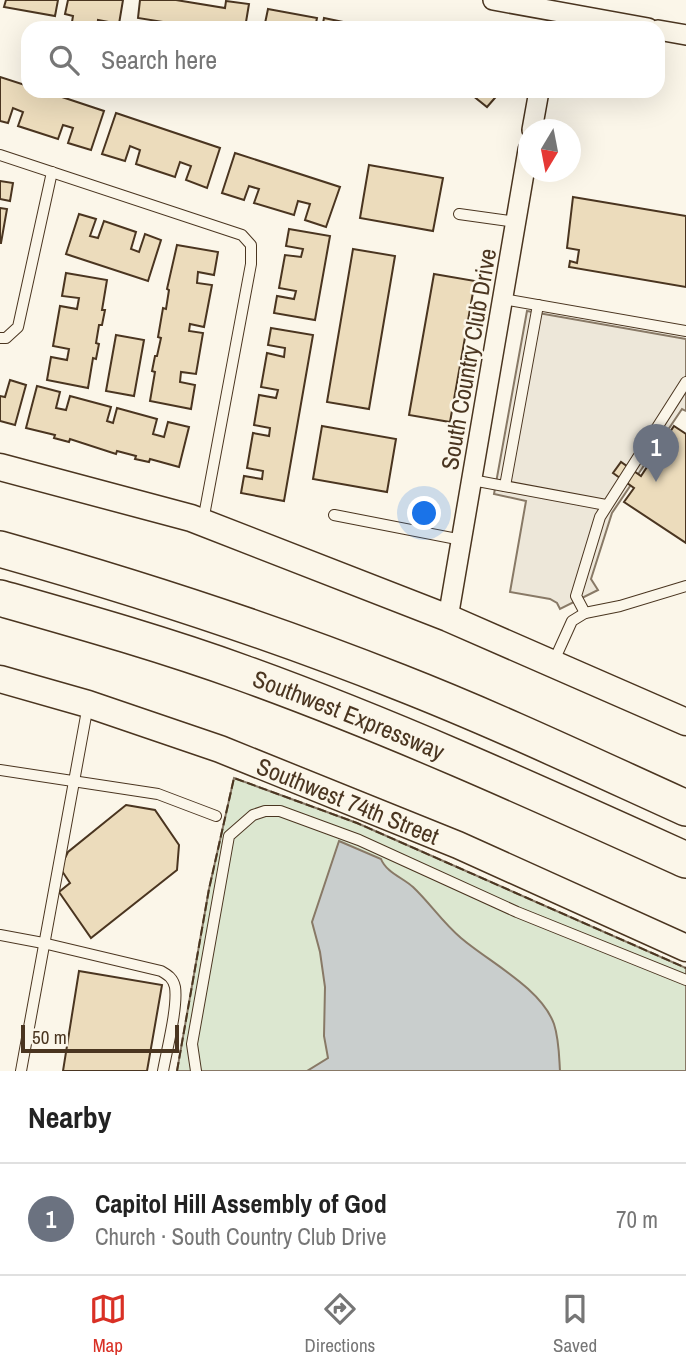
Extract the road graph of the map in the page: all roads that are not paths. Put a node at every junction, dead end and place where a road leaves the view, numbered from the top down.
1 (493, 0) edge
2 (551, 19) edge
3 (573, 21) edge
4 (665, 31) edge
5 (686, 35) edge
6 (538, 98) edge
7 (534, 119) edge
8 (0, 155) edge
9 (52, 172) junction
10 (523, 182) edge
11 (458, 214) dead end
12 (516, 222) junction
13 (503, 299) junction
14 (538, 305) junction
15 (686, 331) edge
16 (0, 338) edge
17 (686, 382) edge
18 (682, 399) edge
19 (0, 467) edge
20 (472, 480) junction
21 (505, 486) junction
22 (606, 505) junction
23 (334, 515) dead end
24 (202, 523) junction
25 (462, 540) junction
26 (0, 549) edge
27 (686, 586) edge
28 (0, 598) edge
29 (585, 612) junction
30 (448, 618) junction
31 (553, 663) junction
32 (0, 679) edge
33 (88, 704) junction
34 (686, 722) edge
35 (0, 770) edge
36 (73, 782) junction
37 (686, 808) edge
38 (216, 816) dead end
39 (686, 860) edge
40 (0, 935) edge
41 (43, 943) junction
42 (686, 948) edge
43 (686, 980) edge
44 (21, 1071) edge
45 (163, 1071) edge
46 (196, 1071) edge

1 - 2 street
2 - 3 street
4 - 5 street
6 - 7 street
8 - 9 lane
9 - 16 lane
9 - 24 lane
10 - 12 street, South Country Club Drive
11 - 12 lane
12 - 13 street, South Country Club Drive
13 - 14 lane
13 - 20 street, South Country Club Drive
14 - 15 lane
14 - 21 lane
17 - 18 lane
18 - 22 lane
19 - 24 main road
20 - 21 lane
20 - 25 street, South Country Club Drive
21 - 22 lane
22 - 29 lane
23 - 25 lane
24 - 30 main road
25 - 30 street, South Country Club Drive
26 - 37 highway, Southwest Expressway
27 - 29 lane
28 - 39 highway, Southwest Expressway
29 - 31 lane
30 - 31 main road
31 - 34 main road
32 - 33 main road, Southwest 74th Street
33 - 36 lane
33 - 42 main road, Southwest 74th Street
35 - 36 lane
36 - 38 lane
36 - 41 lane
40 - 41 lane
41 - 44 lane
41 - 45 lane
43 - 46 lane

